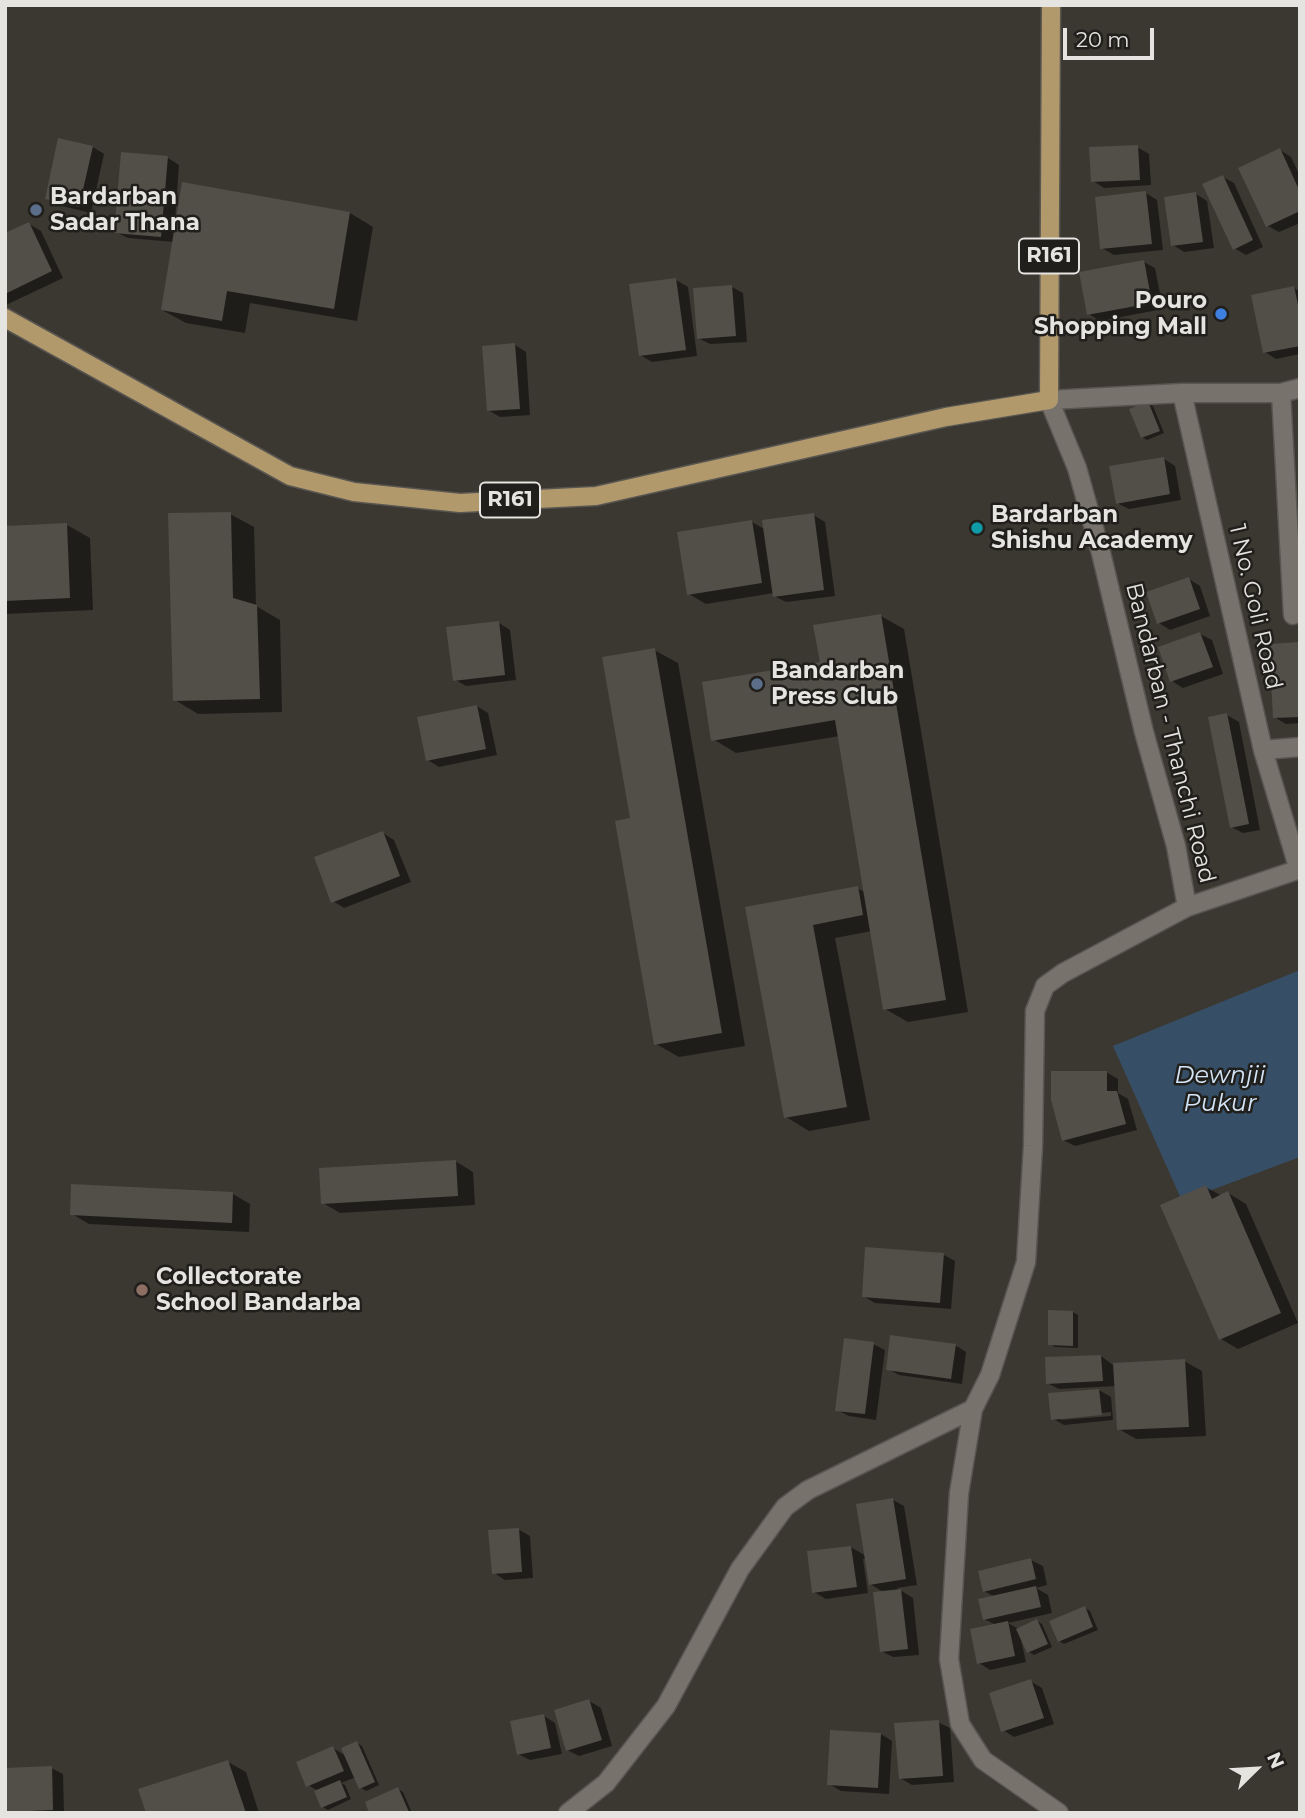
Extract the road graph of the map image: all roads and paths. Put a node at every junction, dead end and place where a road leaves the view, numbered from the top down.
1 (1051, 5) edge
2 (5, 318) edge
3 (1300, 387) edge
4 (1182, 393) junction
5 (1280, 393) junction
6 (1049, 400) junction
7 (1293, 615) dead end
8 (1300, 747) edge
9 (1263, 750) junction
10 (1299, 870) edge
11 (1187, 907) junction
12 (974, 1409) junction
13 (568, 1813) edge
14 (1059, 1813) edge

1 - 6 main road, R161
2 - 6 main road, R161
3 - 5 street
4 - 5 street
4 - 6 street
4 - 9 street, 1 No. Goli Road
5 - 7 street
6 - 11 street, Bandarban - Thanchi Road
8 - 9 street
9 - 10 street, 1 No. Goli Road
10 - 11 street
11 - 12 street, Bandarban - Thanchi Road
12 - 13 street
12 - 14 street, Bandarban - Thanchi Road

